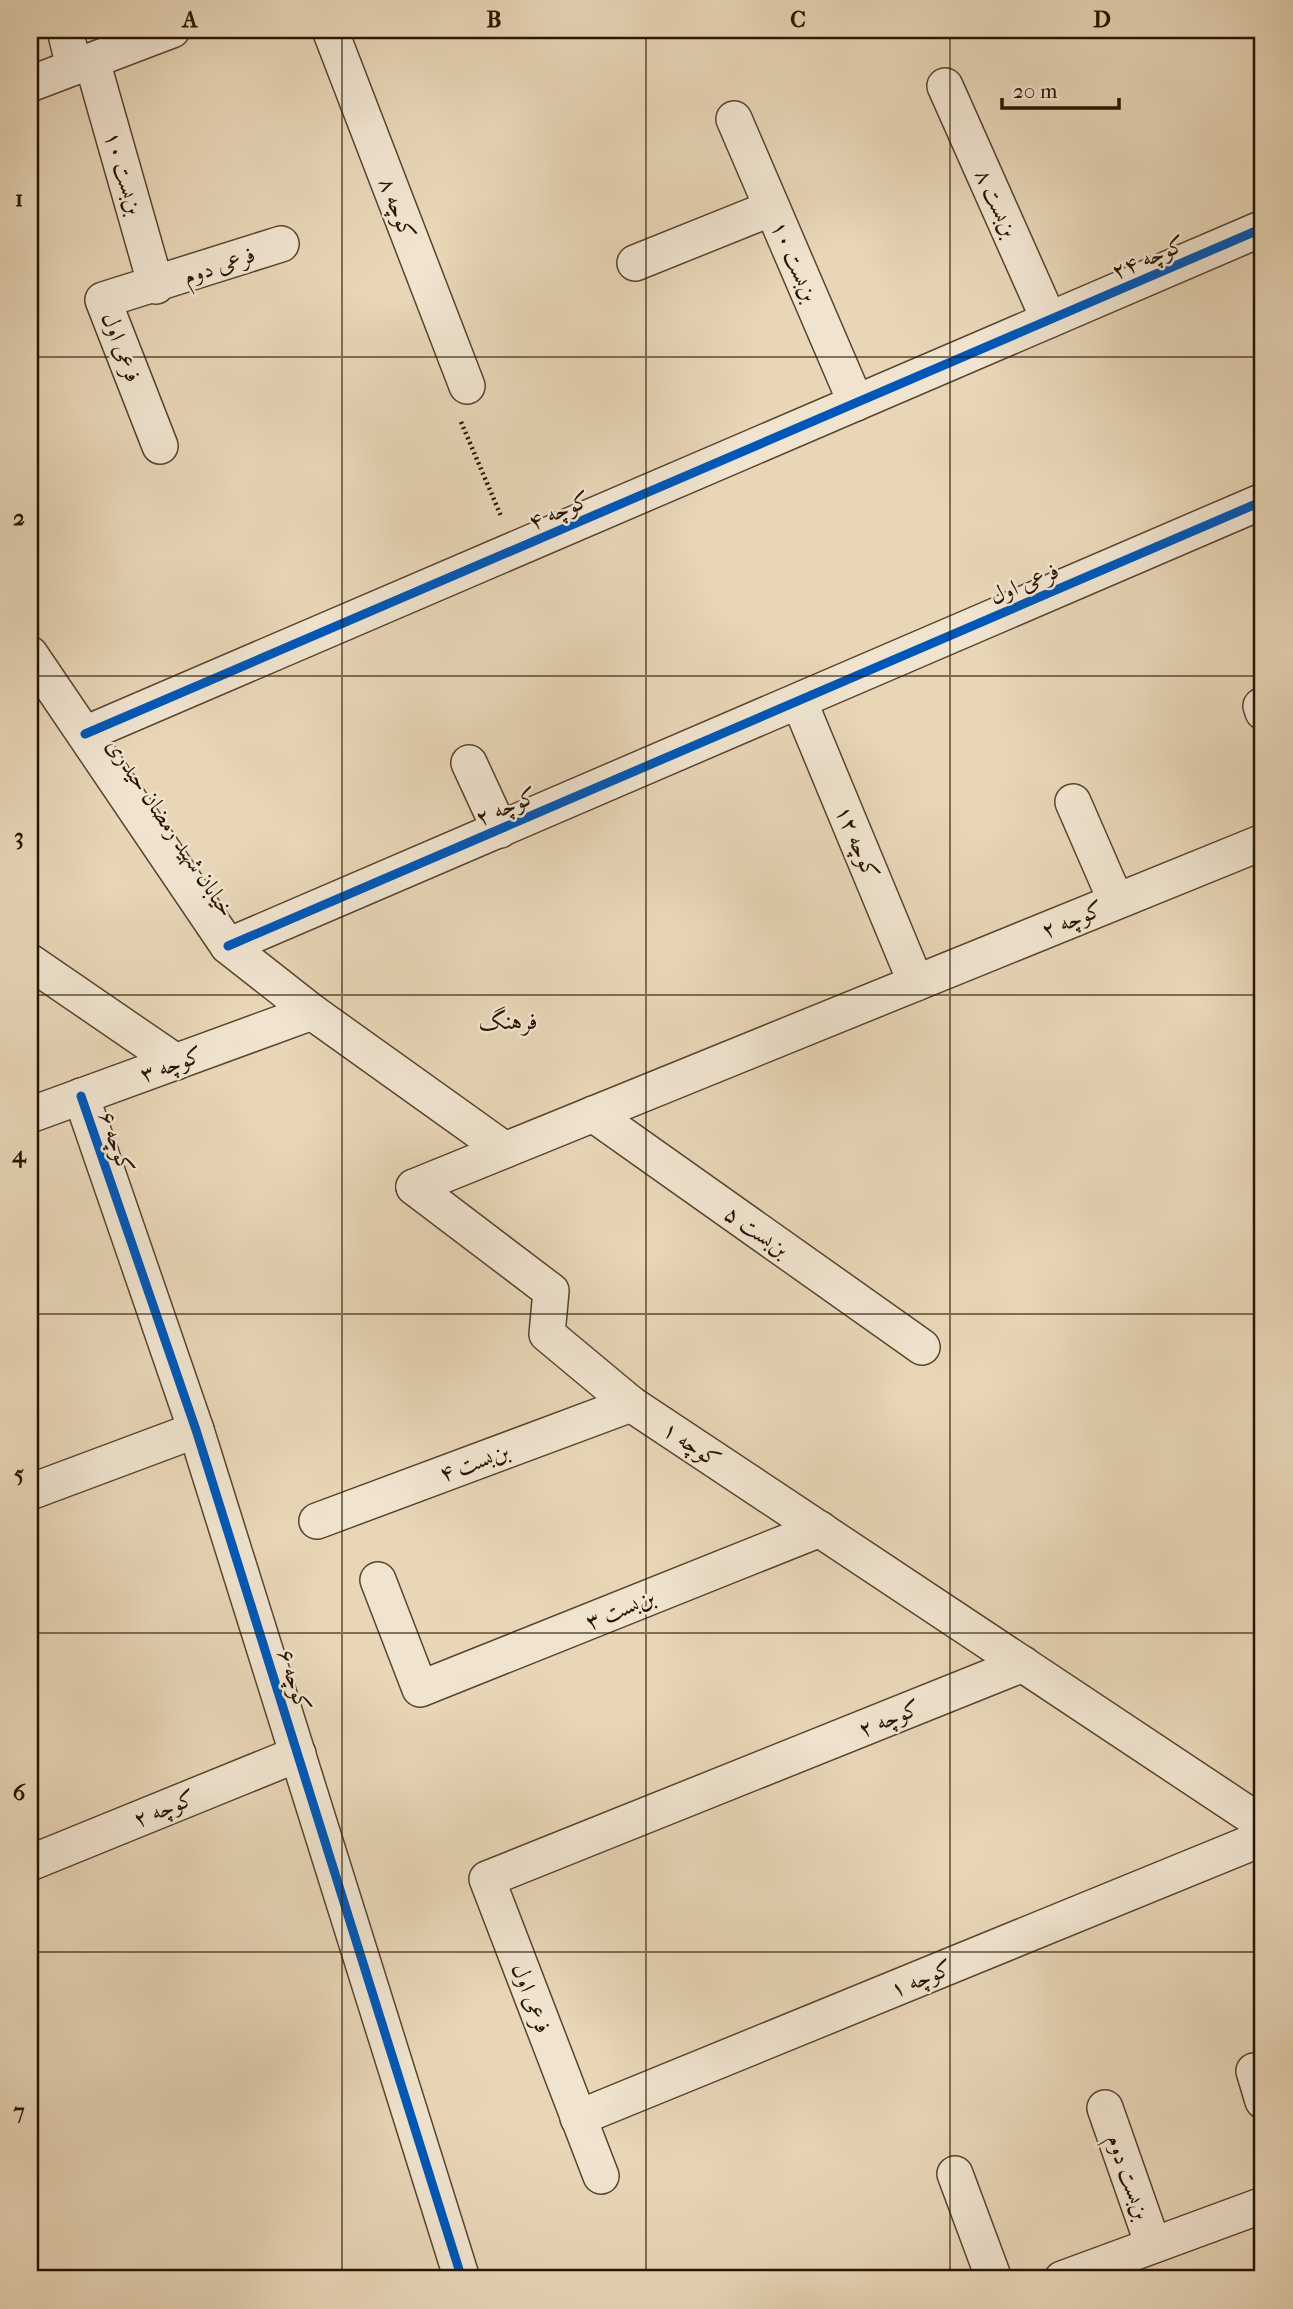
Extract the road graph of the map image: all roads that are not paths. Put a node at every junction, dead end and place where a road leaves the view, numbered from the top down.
1 (65, 30) edge
2 (172, 30) edge
3 (330, 30) edge
4 (83, 64) junction
5 (30, 84) edge
6 (945, 86) dead end
7 (734, 119) dead end
8 (772, 208) junction
9 (1261, 235) edge
10 (281, 243) dead end
11 (635, 263) dead end
12 (156, 286) junction
13 (1049, 320) junction
14 (467, 386) road end
15 (856, 403) junction
16 (160, 446) dead end
17 (1263, 501) edge
18 (30, 654) edge
19 (799, 701) junction
20 (85, 734) junction
21 (469, 763) dead end
22 (1073, 802) dead end
23 (500, 830) junction
24 (1263, 842) edge
25 (1116, 901) junction
26 (228, 946) junction
27 (30, 962) edge
28 (916, 983) junction
29 (312, 1012) junction
30 (176, 1062) junction
31 (81, 1096) junction
32 (593, 1114) junction
33 (30, 1115) edge
34 (505, 1150) junction
35 (414, 1187) joint
36 (922, 1348) dead end
37 (631, 1404) junction
38 (196, 1430) junction
39 (30, 1492) edge
40 (317, 1521) dead end
41 (820, 1529) junction
42 (378, 1580) dead end
43 (1023, 1664) junction
44 (298, 1754) junction
45 (1263, 1824) edge
46 (1263, 1838) edge
47 (30, 1863) edge
48 (487, 1879) joint
49 (1105, 2108) dead end
50 (578, 2118) junction
51 (955, 2174) dead end
52 (601, 2176) dead end
53 (1263, 2205) edge
54 (1153, 2245) junction
55 (462, 2279) edge
56 (994, 2279) edge
57 (1062, 2279) edge

1 - 4 street, بن‌بست ۱۰
2 - 4 street
3 - 14 street, کوچه ۸
4 - 5 street
4 - 12 street, بن‌بست ۱۰
6 - 13 street, بن‌بست ۸
7 - 8 street, بن‌بست ۱۰
8 - 11 street
8 - 15 street, بن‌بست ۱۰
9 - 13 street, کوچه ۲۴
10 - 12 street, فرعی دوم
12 - 16 street, فرعی اول
13 - 15 street, کوچه ۴
15 - 20 street, کوچه ۴
17 - 19 street, فرعی اول
18 - 20 street, خیابان شهید رمضان حیدری
19 - 23 street, کوچه ۲
19 - 28 street, کوچه ۱۲
20 - 26 street, خیابان شهید رمضان حیدری
21 - 23 street
22 - 25 street
23 - 26 street, کوچه ۲
24 - 25 street, کوچه ۲
25 - 28 street, کوچه ۲
26 - 29 street, خیابان شهید رمضان حیدری
27 - 30 street
28 - 32 street, کوچه ۲
29 - 30 street, کوچه ۳
29 - 34 street, خیابان شهید رمضان حیدری
30 - 31 street, کوچه ۳
31 - 33 street, کوچه ۳
31 - 38 street, کوچه ۶
32 - 34 street, کوچه ۲
32 - 36 street, بن‌بست ۵
34 - 35 street, کوچه ۲
35 - 37 street, کوچه ۱
37 - 40 street, بن‌بست ۴
37 - 41 street, کوچه ۱
38 - 39 street
38 - 44 street, کوچه ۶
41 - 42 street, بن‌بست ۳
41 - 43 street, کوچه ۱
43 - 45 street
43 - 48 street, کوچه ۲
44 - 47 street, کوچه ۲
44 - 55 street, کوچه ۶
46 - 50 street, کوچه ۱
48 - 50 street, فرعی اول
49 - 54 street, بن‌بست دوم
50 - 52 street, فرعی اول
51 - 56 street
53 - 54 street
54 - 57 street

